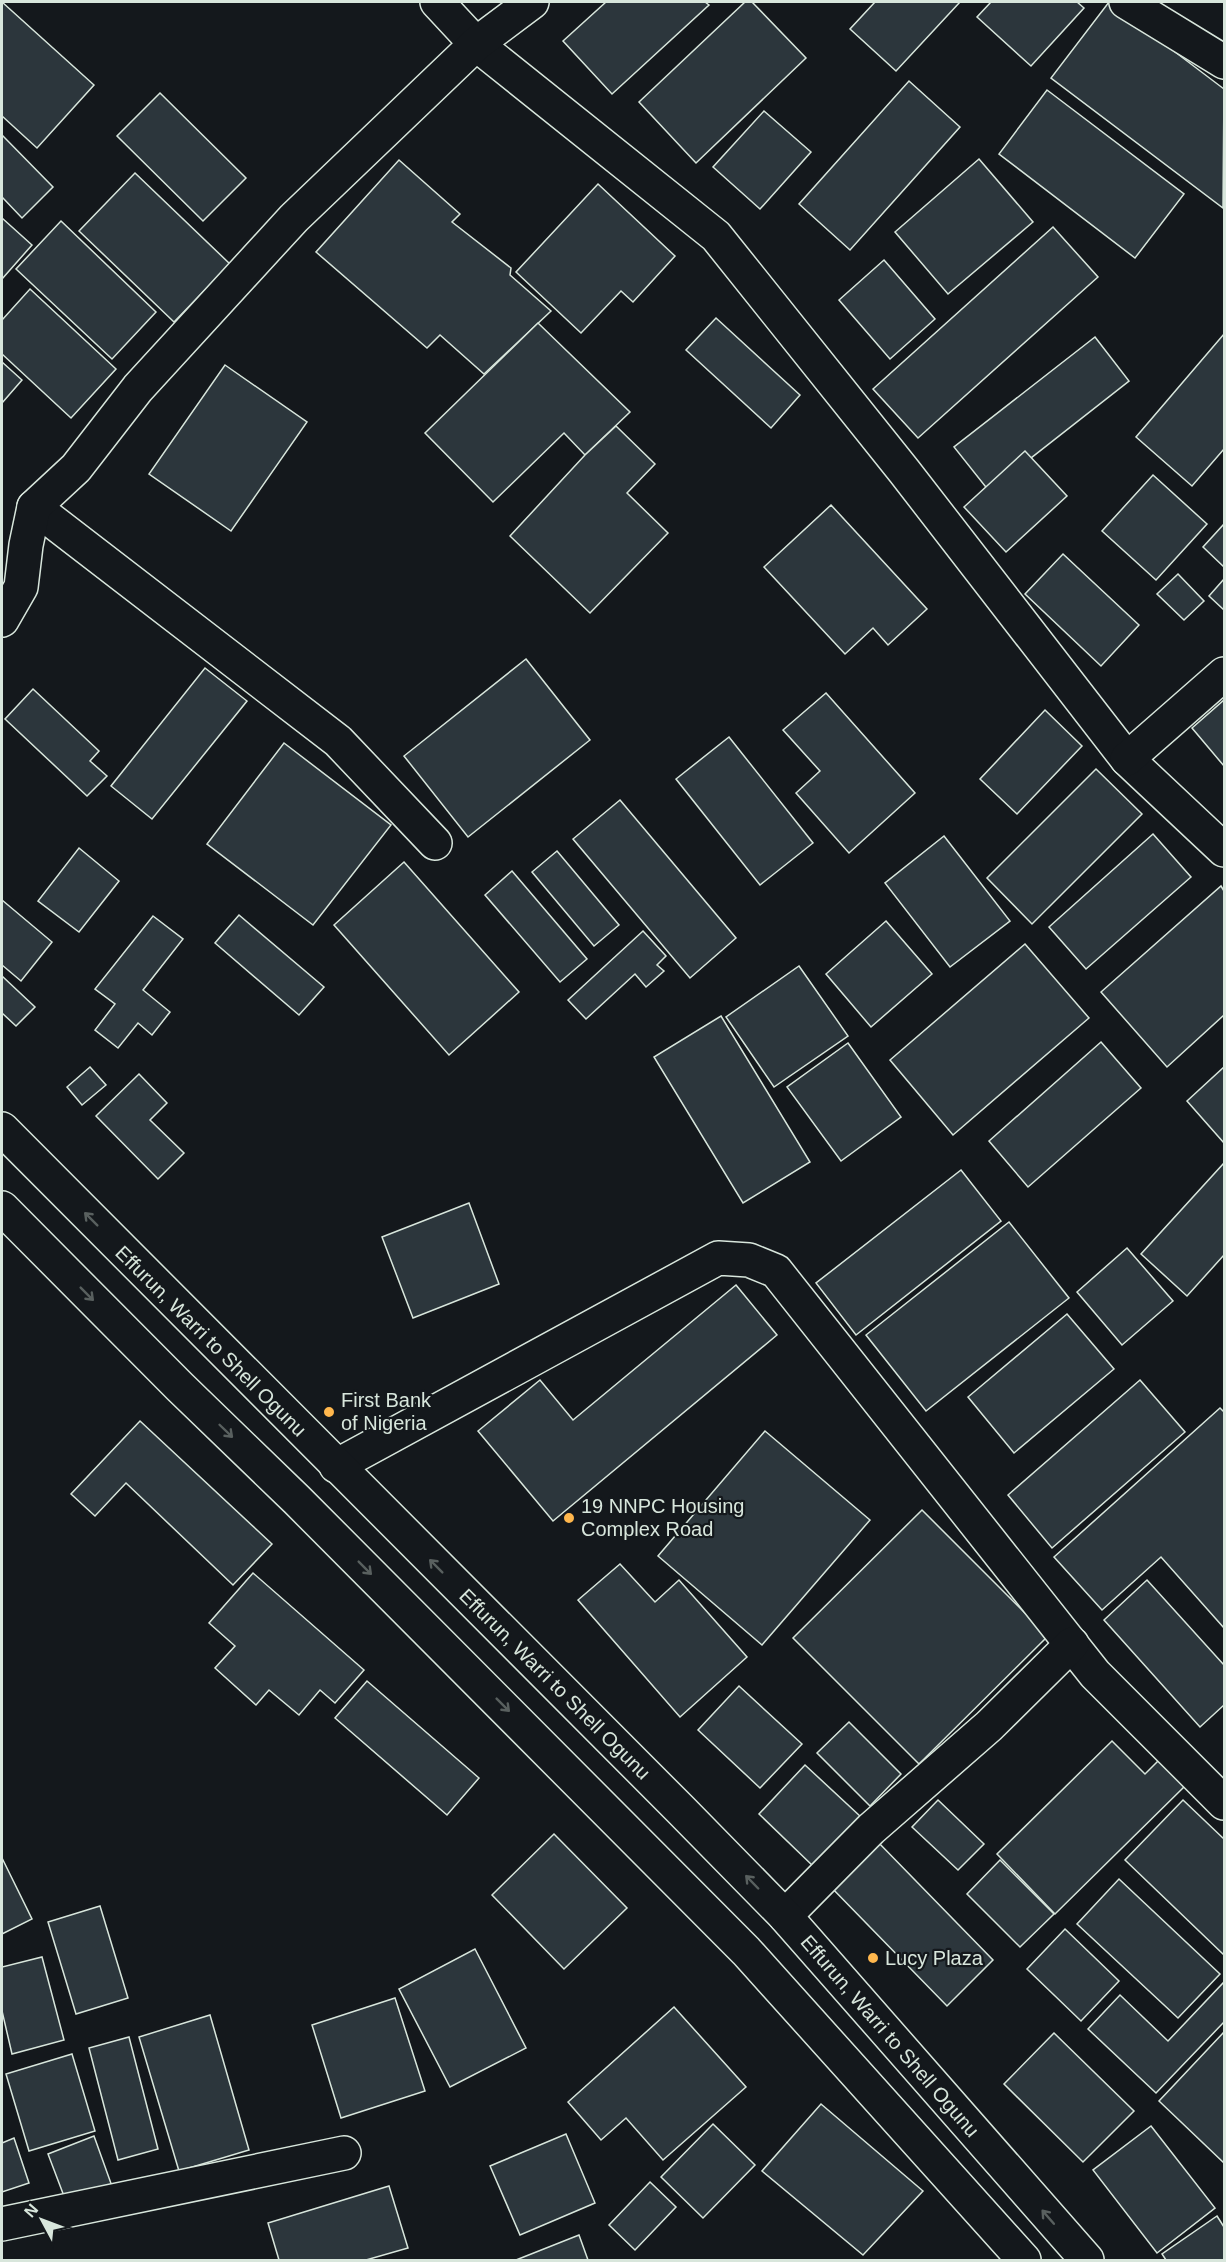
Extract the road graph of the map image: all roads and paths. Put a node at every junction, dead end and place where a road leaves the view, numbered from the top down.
1 (437, 2) edge
2 (532, 2) edge
3 (1126, 2) edge
4 (476, 44) junction
5 (1224, 62) edge
6 (34, 507) junction
7 (2, 620) edge
8 (1224, 674) edge
9 (1127, 759) junction
10 (435, 843) dead end
11 (1224, 850) edge
12 (2, 1129) edge
13 (2, 1208) edge
14 (336, 1466) junction
15 (1072, 1644) junction
16 (1224, 1803) edge
17 (785, 1916) junction
18 (344, 2153) dead end
19 (2, 2224) edge
20 (1024, 2260) edge
21 (1087, 2260) edge

1 - 4 street
2 - 4 street
3 - 5 street
4 - 6 street
4 - 9 street
6 - 7 street
6 - 10 street
8 - 9 street
9 - 11 street
14 -> 12 street, Effurun, Warri to Shell Ogunu
13 -> 20 street
14 - 15 street
17 -> 14 street, Effurun, Warri to Shell Ogunu
15 - 16 street
15 - 17 street
21 -> 17 street, Effurun, Warri to Shell Ogunu
18 - 19 street

